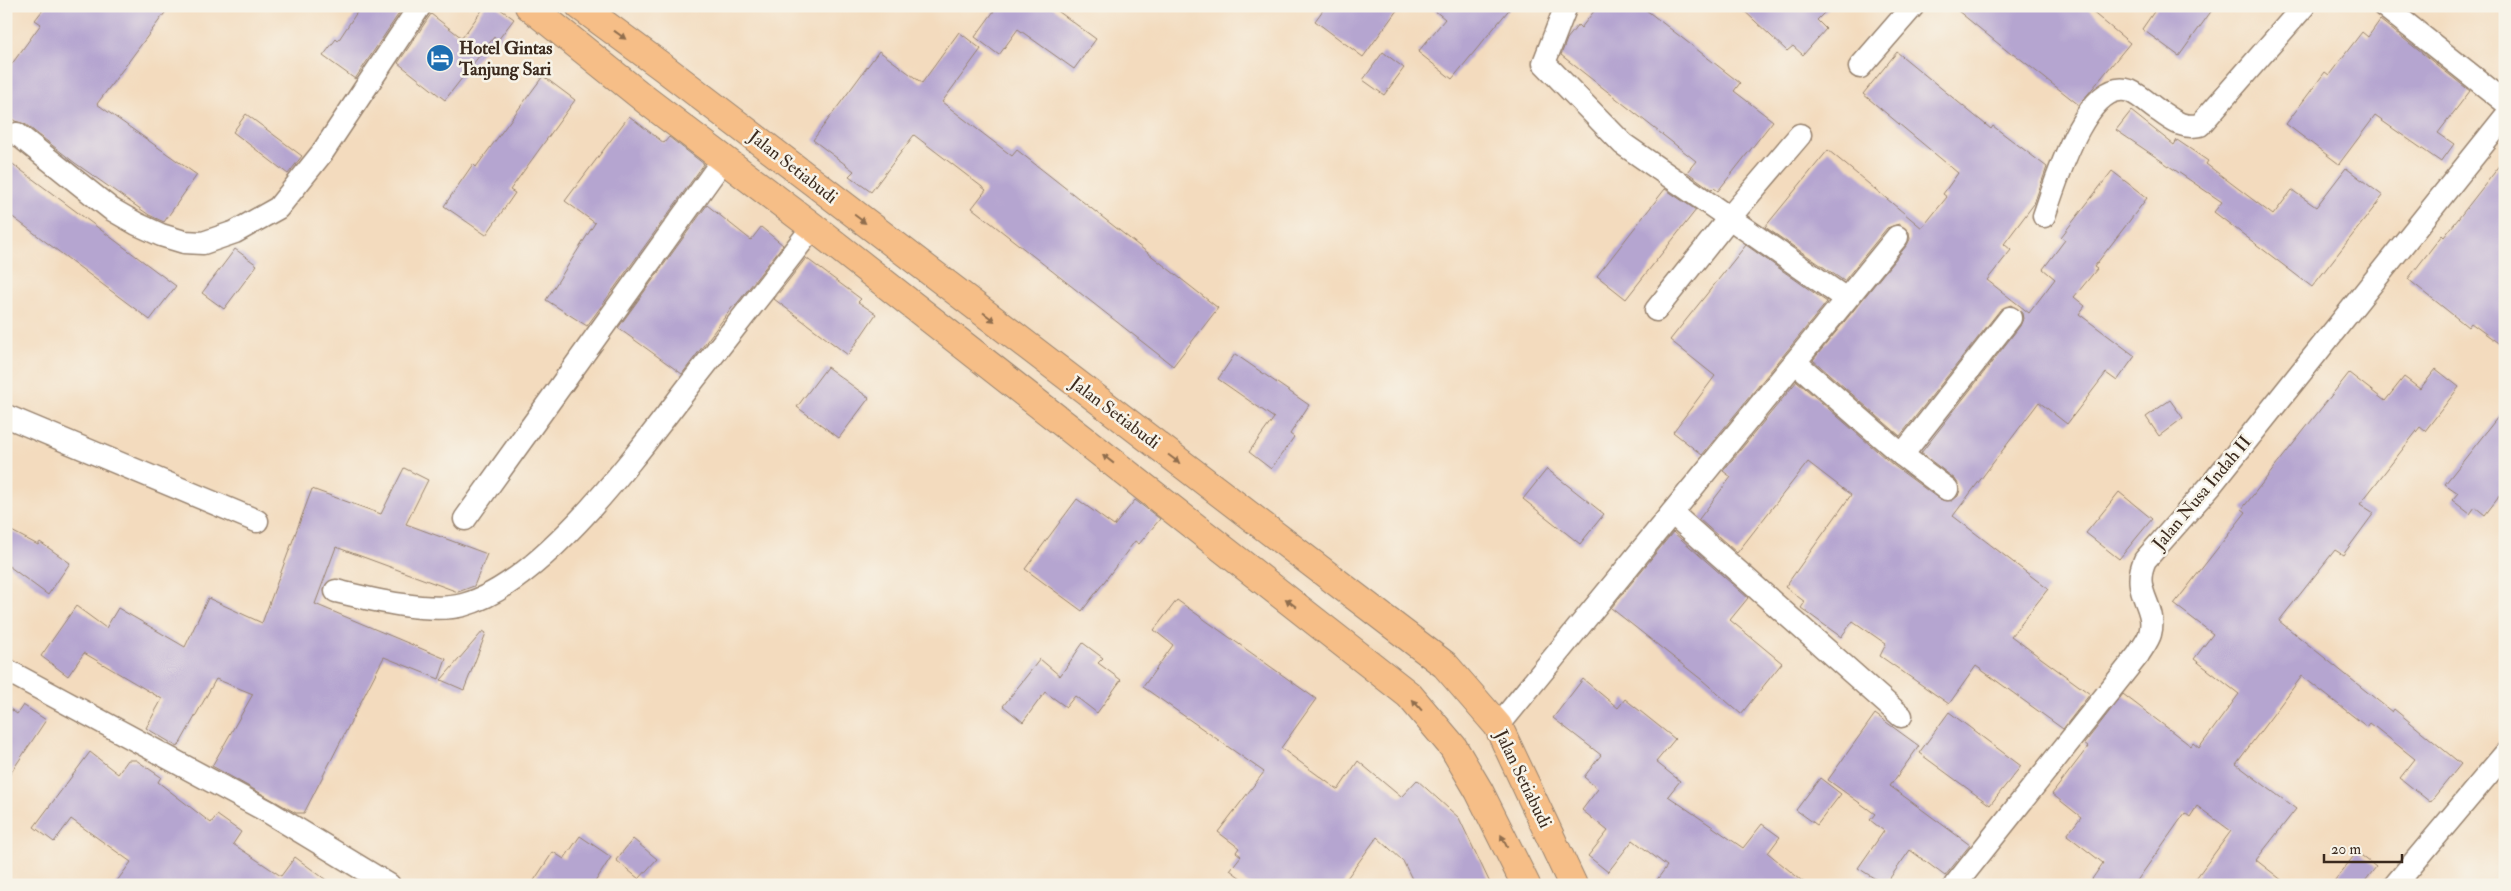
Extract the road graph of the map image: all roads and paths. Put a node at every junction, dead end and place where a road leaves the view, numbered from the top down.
1 (420, 6) edge
2 (529, 6) edge
3 (580, 6) edge
4 (1566, 6) edge
5 (1913, 6) edge
6 (2304, 6) edge
7 (2384, 6) edge
8 (1860, 67) dead end
9 (2505, 102) edge
10 (2505, 117) edge
11 (17, 134) dead end
12 (1800, 136) dead end
13 (723, 160) junction
14 (2044, 216) dead end
15 (1730, 217) junction
16 (814, 227) junction
17 (1897, 237) dead end
18 (1846, 299) junction
19 (1656, 310) dead end
20 (2010, 318) dead end
21 (1795, 362) junction
22 (6, 416) edge
23 (1902, 456) junction
24 (1947, 489) dead end
25 (1672, 513) junction
26 (465, 519) dead end
27 (257, 521) dead end
28 (336, 591) dead end
29 (6, 670) edge
30 (1901, 716) dead end
31 (1498, 726) junction
32 (2505, 754) edge
33 (389, 885) edge
34 (1526, 885) edge
35 (1574, 885) edge
36 (1955, 885) edge
37 (2395, 885) edge

1 - 11 street
2 - 13 main road, Jalan Setiabudi
3 -> 31 main road, Jalan Setiabudi
4 - 15 street
5 - 8 street
6 - 14 street
7 - 9 street
10 - 36 street, Jalan Nusa Indah II
12 - 15 street
13 - 16 main road, Jalan Setiabudi
13 - 26 street
15 - 18 street
15 - 19 street
16 - 28 street
34 -> 16 main road, Jalan Setiabudi
17 - 18 street
18 - 21 street
20 - 23 street
21 - 23 street
21 - 25 street
22 - 27 street
23 - 24 street
25 - 30 street
25 - 31 street
29 - 33 street
31 - 35 main road, Jalan Setiabudi
32 - 37 street

